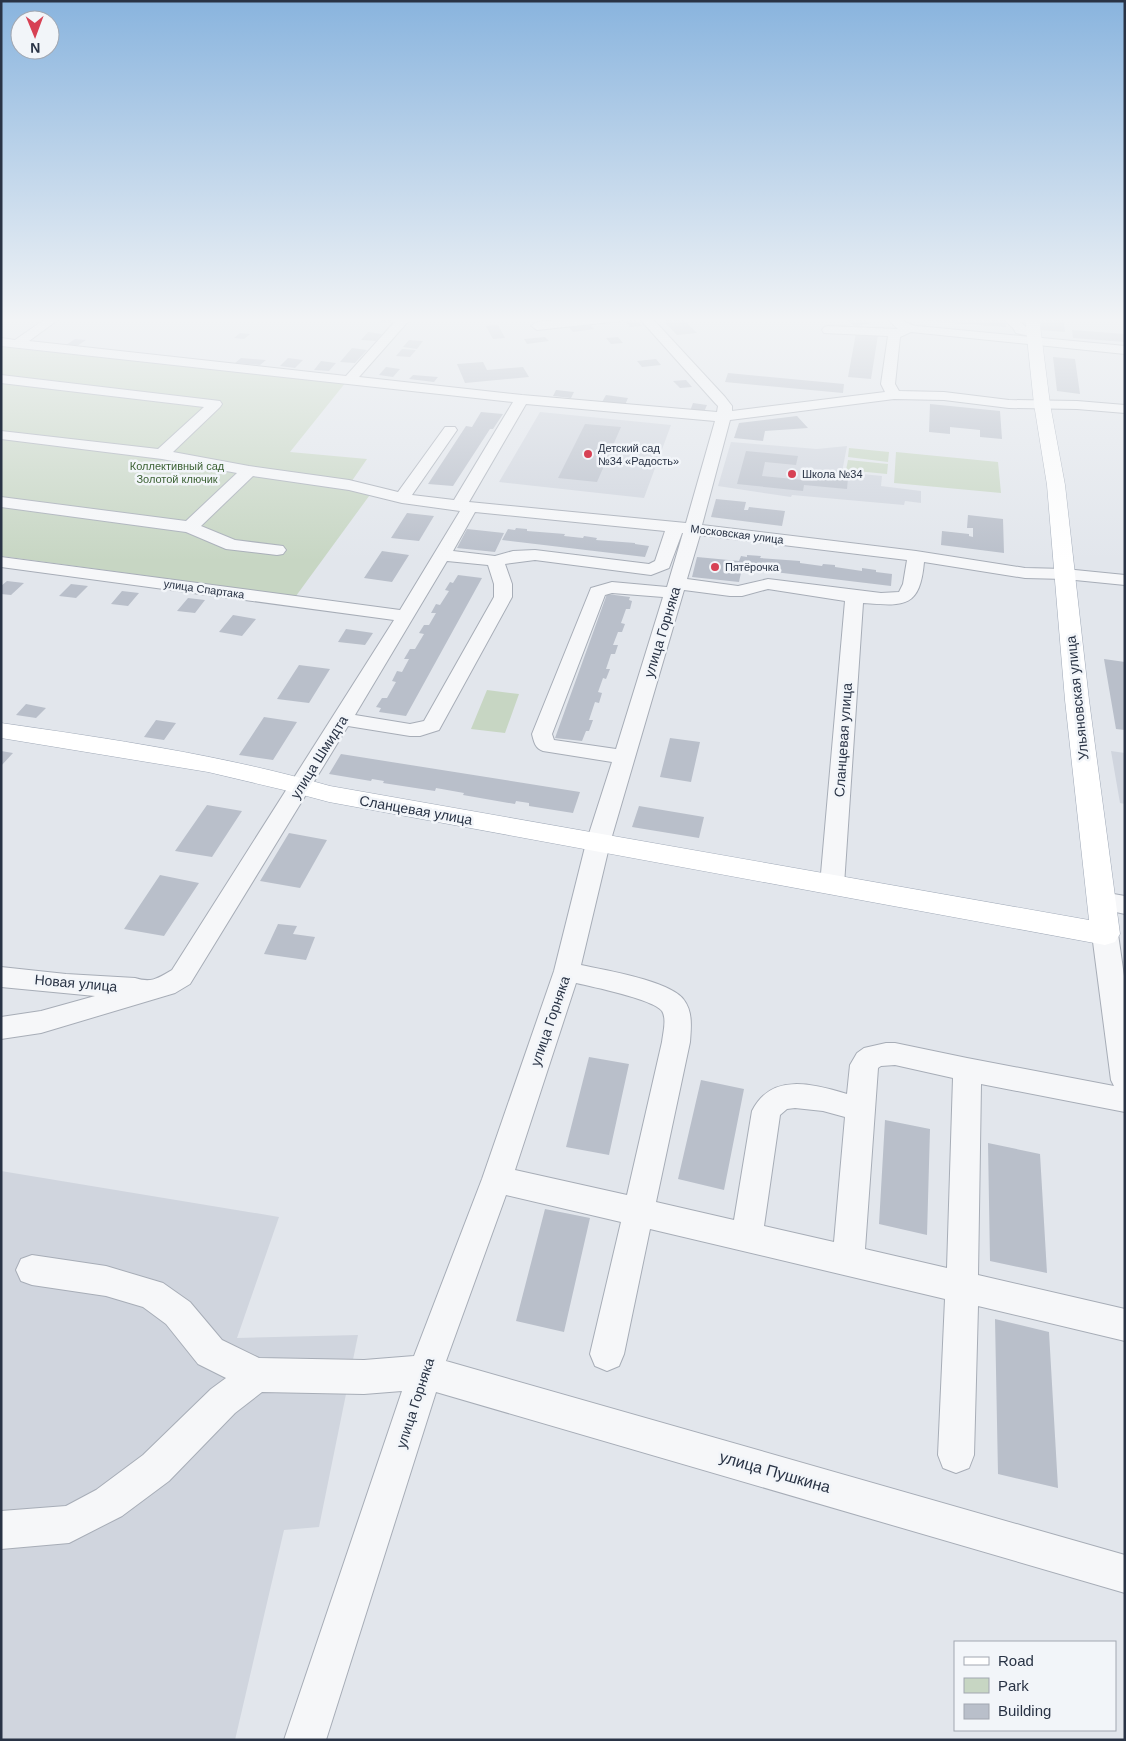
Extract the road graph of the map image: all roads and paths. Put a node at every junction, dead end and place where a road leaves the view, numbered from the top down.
1 (164, 398) edge
2 (516, 398) edge
3 (718, 398) edge
4 (869, 398) edge
5 (958, 398) edge
6 (1041, 398) edge
7 (522, 399) junction
8 (1042, 404) junction
9 (1125, 410) edge
10 (722, 417) junction
11 (450, 430) dead end
12 (1, 435) edge
13 (162, 454) junction
14 (250, 471) junction
15 (402, 498) junction
16 (1, 502) edge
17 (465, 506) junction
18 (190, 527) junction
19 (684, 528) junction
20 (277, 550) dead end
21 (442, 555) junction
22 (916, 556) junction
23 (1, 562) edge
24 (495, 562) junction
25 (1065, 574) junction
26 (1125, 580) edge
27 (675, 588) junction
28 (854, 596) junction
29 (406, 616) junction
30 (342, 719) junction
31 (1, 730) edge
32 (624, 757) junction
33 (301, 785) junction
34 (598, 843) junction
35 (832, 885) junction
36 (1113, 903) edge
37 (1105, 934) junction
38 (567, 971) junction
39 (1, 976) edge
40 (151, 989) junction
41 (1, 1028) edge
42 (967, 1070) junction
43 (1125, 1080) edge
44 (1125, 1100) edge
45 (859, 1109) junction
46 (497, 1179) junction
47 (637, 1211) junction
48 (747, 1238) junction
49 (848, 1261) junction
50 (32, 1270) dead end
51 (962, 1289) junction
52 (1125, 1325) edge
53 (607, 1354) dead end
54 (425, 1372) junction
55 (257, 1376) junction
56 (956, 1455) dead end
57 (1, 1530) edge
58 (1125, 1574) edge
59 (306, 1740) edge

1 - 13 street
2 - 7 street
3 - 10 street
4 - 10 street
5 - 8 street
6 - 8 main road, Ульяновская улица
7 - 10 street
7 - 17 street, улица Шмидта
8 - 9 street
8 - 25 main road, Ульяновская улица
10 - 19 street, улица Горняка
11 - 15 street
12 - 13 street, Московская улица
13 - 14 street, Московская улица
14 - 15 street, Московская улица
14 - 18 street
15 - 17 street, Московская улица
16 - 18 street
17 - 19 street, Московская улица
17 - 21 street, улица Шмидта
18 - 20 street
19 - 22 street, Московская улица
19 - 24 street
19 - 27 street, улица Горняка
21 - 24 street
21 - 29 street, улица Шмидта
22 - 25 street, Московская улица
22 - 28 street
23 - 29 street, улица Спартака
24 - 30 street
25 - 26 street, Московская улица
25 - 36 main road, Ульяновская улица
27 - 28 street
27 - 32 street, улица Горняка
27 - 32 street
28 - 35 street, Сланцевая улица
29 - 30 street, улица Шмидта
30 - 33 street, улица Шмидта
31 - 33 main road, Сланцевая улица
32 - 34 street, улица Горняка
33 - 34 main road, Сланцевая улица
33 - 40 street, улица Шмидта
34 - 35 main road, Сланцевая улица
34 - 38 street, улица Горняка
35 - 37 main road, Сланцевая улица
36 - 37 main road, Ульяновская улица
37 - 43 street, Ульяновская улица
38 - 46 street, улица Горняка
38 - 47 street
39 - 40 street, Новая улица
40 - 41 street, улица Шмидта
42 - 44 street
42 - 45 street
42 - 51 street
45 - 48 street
45 - 49 street
46 - 47 street
46 - 54 street, улица Горняка
47 - 48 street
47 - 53 street
48 - 49 street
49 - 51 street
50 - 55 street
51 - 52 street
51 - 56 street
54 - 55 street
54 - 58 street, улица Пушкина
54 - 59 street, улица Горняка
55 - 57 street

